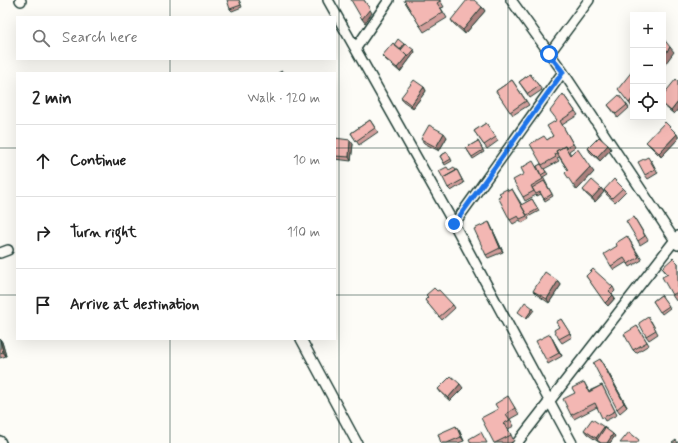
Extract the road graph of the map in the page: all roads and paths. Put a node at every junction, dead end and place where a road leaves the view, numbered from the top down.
1 (328, 0) edge
2 (389, 0) edge
3 (511, 0) edge
4 (589, 0) edge
5 (356, 48) junction
6 (549, 54) junction
7 (563, 72) junction
8 (454, 224) junction
9 (677, 240) edge
10 (302, 340) edge
11 (549, 402) junction
12 (357, 443) edge
13 (517, 443) edge
14 (572, 443) edge

1 - 5 street
2 - 5 street
3 - 6 street
4 - 6 street
5 - 8 street
6 - 7 street
7 - 8 street
7 - 9 street
8 - 11 street
9 - 11 street
10 - 12 street
11 - 13 street
11 - 14 street

